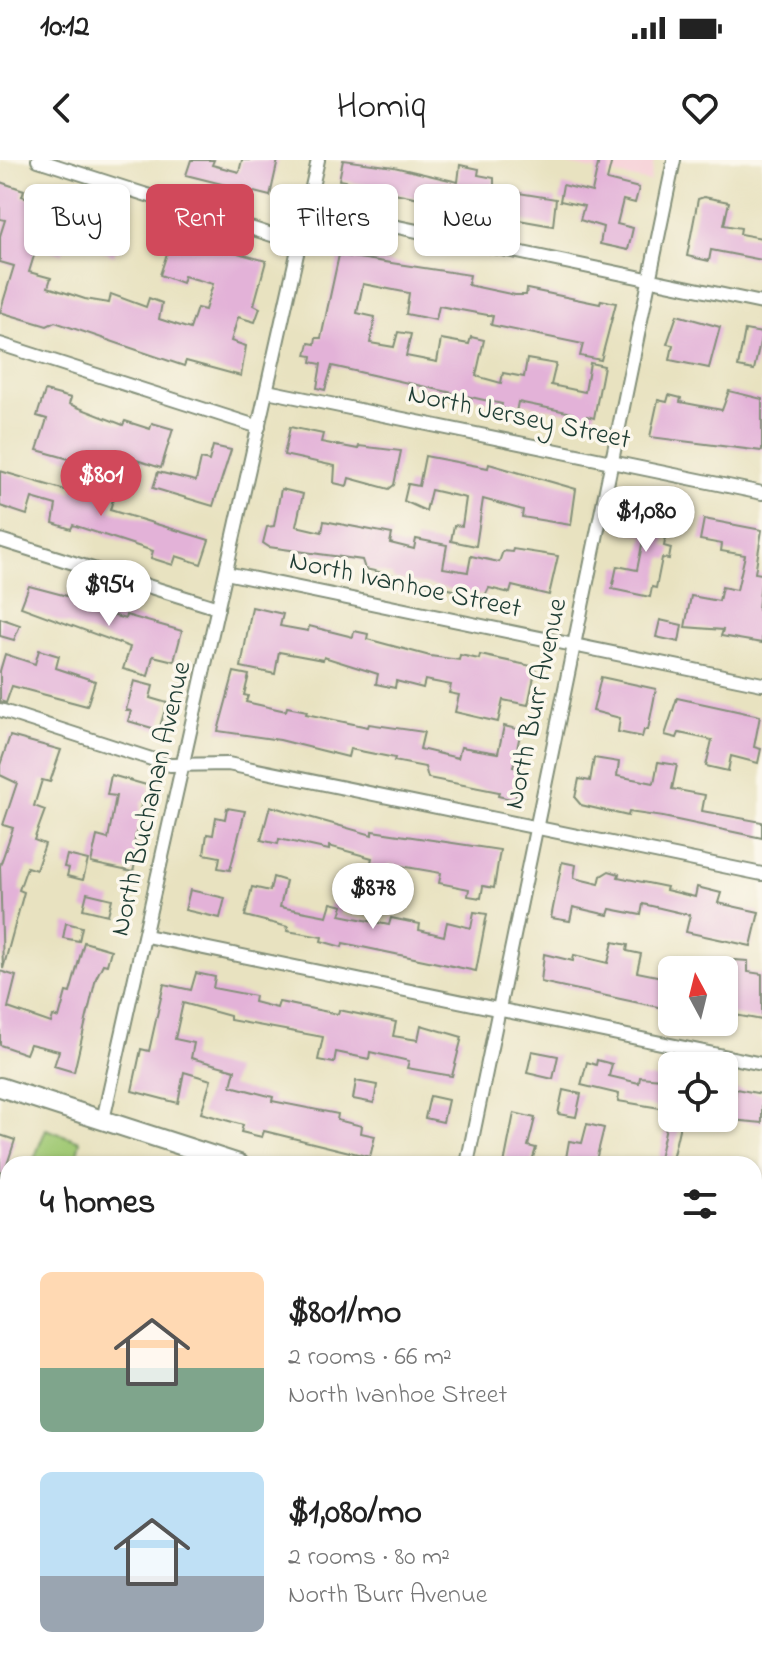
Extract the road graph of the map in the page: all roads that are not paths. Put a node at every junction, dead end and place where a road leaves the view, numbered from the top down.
1 (38, 160) edge
2 (318, 160) edge
3 (674, 160) edge
4 (312, 184) edge
5 (398, 227) edge
6 (270, 234) edge
7 (297, 256) edge
8 (650, 280) junction
9 (762, 303) edge
10 (0, 344) edge
11 (267, 391) junction
12 (259, 427) junction
13 (612, 462) junction
14 (762, 493) edge
15 (0, 540) edge
16 (226, 573) junction
17 (218, 608) junction
18 (574, 645) junction
19 (762, 684) edge
20 (0, 710) edge
21 (184, 765) junction
22 (536, 827) junction
23 (762, 874) edge
24 (146, 936) junction
25 (498, 1010) junction
26 (762, 1064) edge
27 (0, 1087) edge
28 (103, 1120) junction
29 (214, 1156) edge
30 (469, 1156) edge

1 - 6 street
2 - 4 street, North Buchanan Avenue
3 - 8 street, North Burr Avenue
5 - 8 street
7 - 11 street, North Buchanan Avenue
8 - 9 street
8 - 13 street, North Burr Avenue
10 - 12 street
11 - 12 street, North Buchanan Avenue
11 - 13 street, North Jersey Street
12 - 16 street, North Buchanan Avenue
13 - 14 street, North Jersey Street
13 - 18 street, North Burr Avenue
15 - 17 street
16 - 17 street, North Buchanan Avenue
16 - 18 street, North Ivanhoe Street
17 - 21 street, North Buchanan Avenue
18 - 19 street, North Ivanhoe Street
18 - 22 street, North Burr Avenue
20 - 21 street
21 - 22 street
21 - 24 street, North Buchanan Avenue
22 - 23 street
22 - 25 street, North Burr Avenue
24 - 25 street
24 - 28 street, North Buchanan Avenue
25 - 26 street
25 - 30 street, North Burr Avenue
27 - 28 main road
28 - 29 main road

